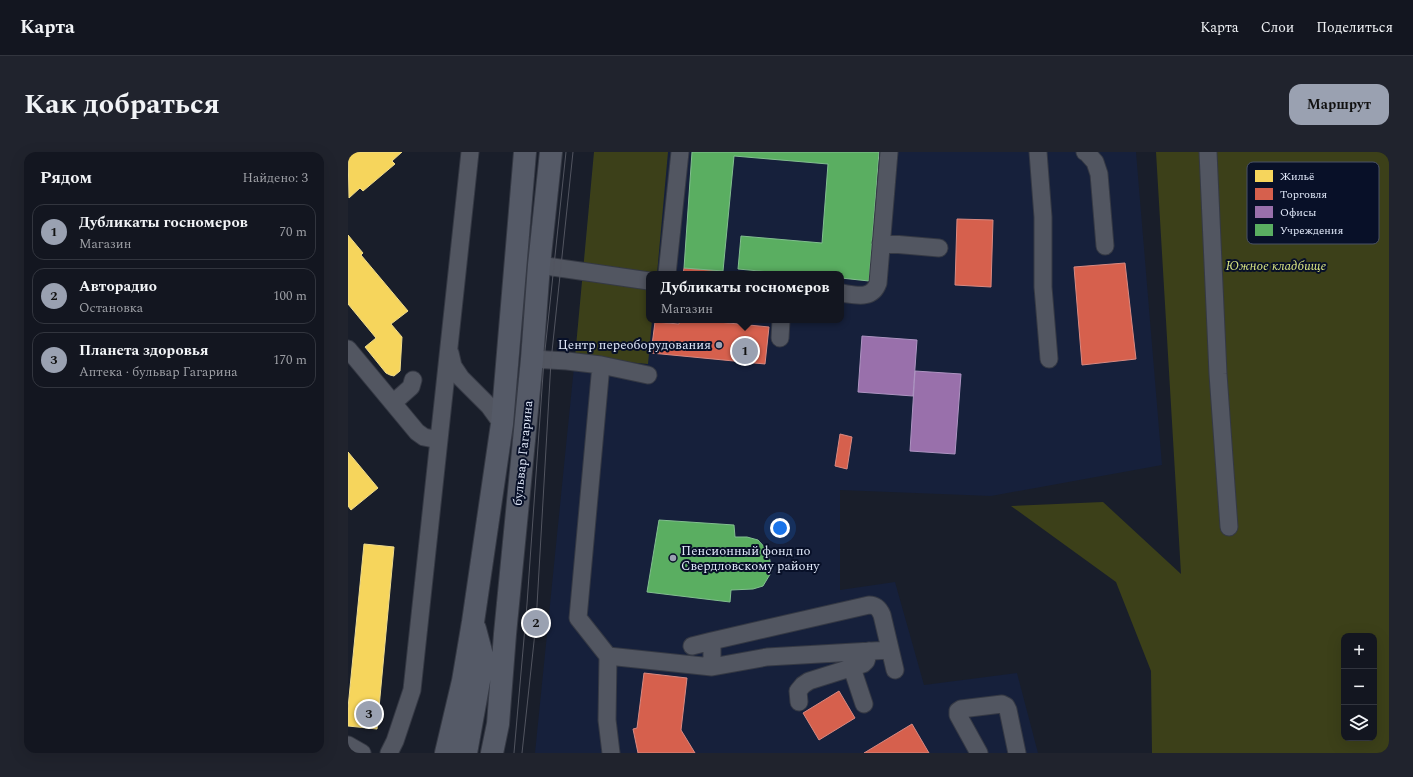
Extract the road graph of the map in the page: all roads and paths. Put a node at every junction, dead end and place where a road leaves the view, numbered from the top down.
1 (470, 152) edge
2 (525, 152) edge
3 (551, 152) edge
4 (680, 152) edge
5 (889, 152) edge
6 (1038, 152) edge
7 (1085, 152) edge
8 (1208, 152) edge
9 (882, 243) junction
10 (1105, 246) dead end
11 (939, 248) dead end
12 (514, 262) junction
13 (539, 265) junction
14 (667, 271) edge
15 (646, 281) edge
16 (844, 294) edge
17 (781, 323) edge
18 (780, 338) dead end
19 (449, 347) junction
20 (348, 349) edge
21 (508, 358) junction
22 (532, 359) junction
23 (1049, 359) dead end
24 (601, 366) junction
25 (648, 375) dead end
26 (413, 380) dead end
27 (393, 403) junction
28 (502, 424) junction
29 (439, 440) junction
30 (1228, 527) dead end
31 (473, 622) junction
32 (712, 641) junction
33 (692, 646) dead end
34 (890, 650) junction
35 (869, 651) junction
36 (608, 656) junction
37 (712, 668) junction
38 (852, 668) junction
39 (895, 670) dead end
40 (799, 702) dead end
41 (864, 704) dead end
42 (348, 745) edge
43 (362, 753) edge
44 (389, 753) edge
45 (446, 753) edge
46 (466, 753) edge
47 (492, 753) edge
48 (611, 753) edge
49 (979, 753) edge
50 (1017, 753) edge

1 - 19 street
2 - 12 main road, бульвар Гагарина
3 - 13 main road, бульвар Гагарина
4 - 14 street
5 - 9 street
6 - 23 street
7 - 10 street
8 - 30 street
9 - 11 street
9 - 16 street
12 - 13 main road
12 - 21 main road, бульвар Гагарина
13 - 15 street
13 - 22 main road, бульвар Гагарина
17 - 18 street
19 - 28 street
19 - 29 street
20 - 27 street
21 - 22 main road
21 - 28 main road, бульвар Гагарина
22 - 24 street
22 - 47 main road, бульвар Гагарина
24 - 25 street
24 - 36 street
26 - 27 street
27 - 29 street
28 - 31 main road, бульвар Гагарина
29 - 44 street
31 - 45 main road, бульвар Гагарина
31 - 46 main road, бульвар Гагарина
32 - 33 street
32 - 34 street
32 - 37 street
34 - 35 street
34 - 39 street
35 - 37 street
35 - 38 street
36 - 37 street
36 - 48 street
38 - 40 street
38 - 41 street
42 - 43 street
49 - 50 street

